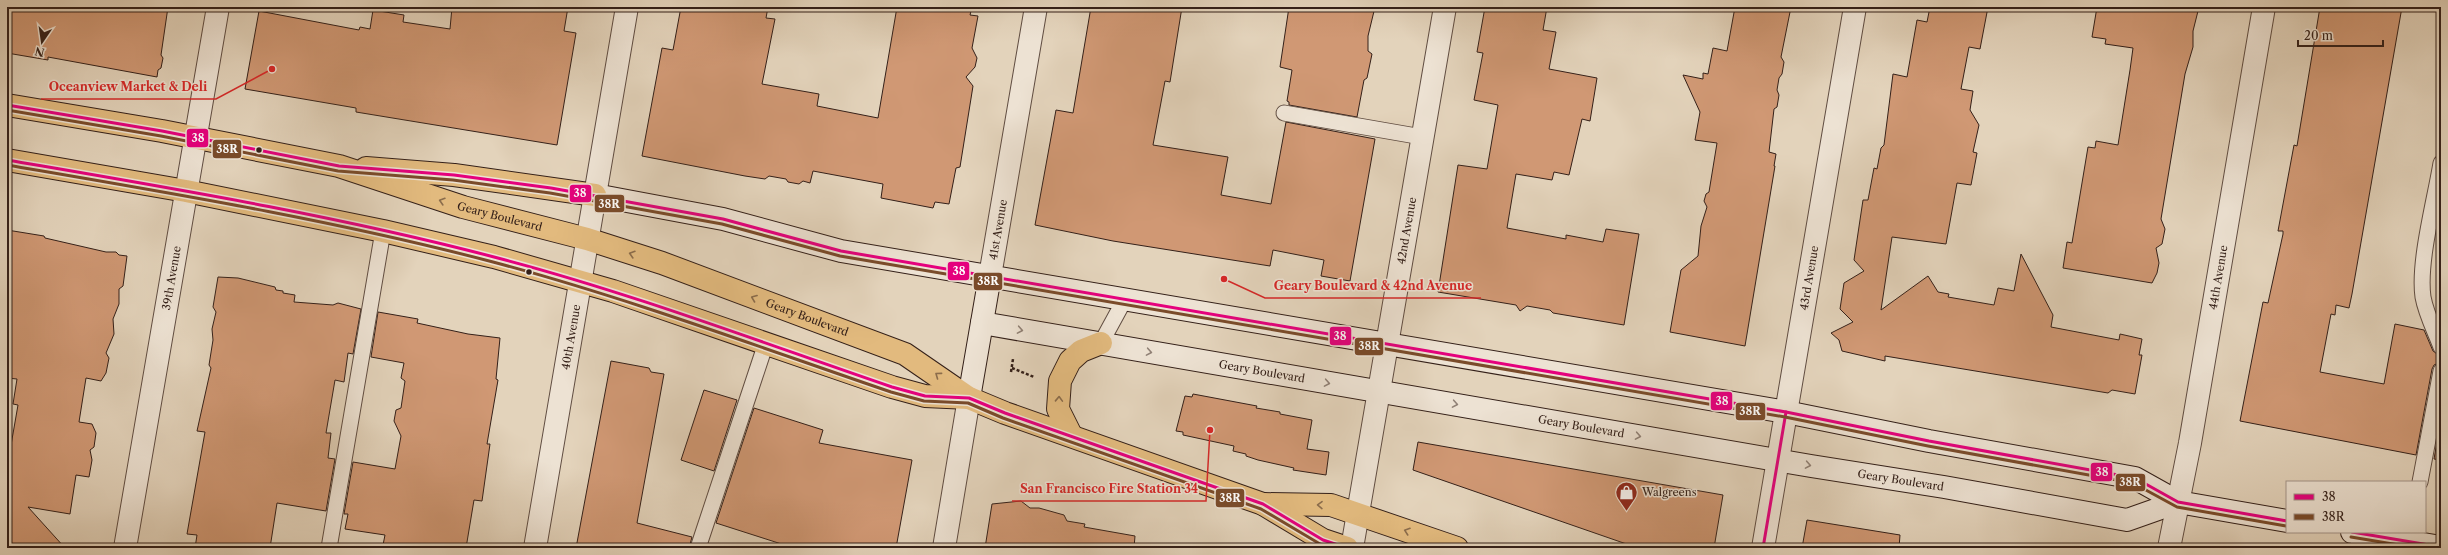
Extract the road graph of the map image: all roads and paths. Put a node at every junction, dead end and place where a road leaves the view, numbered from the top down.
1 (218, 7) edge
2 (627, 7) edge
3 (1036, 7) edge
4 (1444, 7) edge
5 (1855, 7) edge
6 (2264, 7) edge
7 (7, 105) edge
8 (1284, 112) dead end
9 (196, 137) junction
10 (1422, 137) junction
11 (7, 160) edge
12 (2441, 163) edge
13 (339, 166) junction
14 (186, 192) junction
15 (595, 195) junction
16 (383, 231) junction
17 (588, 239) junction
18 (990, 276) junction
19 (580, 280) junction
20 (1125, 299) junction
21 (982, 323) junction
22 (766, 343) junction
23 (1101, 343) junction
24 (1387, 344) junction
25 (2441, 347) edge
26 (1013, 359) dead end
27 (1012, 368) junction
28 (2441, 371) edge
29 (1011, 372) dead end
30 (1040, 379) dead end
31 (1378, 391) junction
32 (969, 398) junction
33 (1786, 412) junction
34 (1071, 435) junction
35 (1777, 460) junction
36 (2420, 481) edge
37 (2178, 502) junction
38 (1263, 504) junction
39 (1358, 513) junction
40 (2286, 521) edge
41 (2364, 533) edge
42 (2410, 537) edge
43 (2441, 547) edge
44 (125, 548) edge
45 (329, 548) edge
46 (535, 548) edge
47 (698, 548) edge
48 (944, 548) edge
49 (1347, 548) edge
50 (1352, 548) edge
51 (1457, 548) edge
52 (1763, 548) edge
53 (2169, 548) edge

1 - 9 street, 39th Avenue
2 - 15 street, 40th Avenue
3 - 18 street, 41st Avenue
4 - 10 street, 42nd Avenue
5 - 33 street, 43rd Avenue
6 - 37 street, 44th Avenue
7 - 9 main road, Geary Boulevard
8 - 10 lane
9 - 13 main road, Geary Boulevard
9 - 14 street, 39th Avenue
10 - 24 street, 42nd Avenue
11 - 14 main road, Geary Boulevard
12 - 25 lane
13 - 15 main road
17 -> 13 main road, Geary Boulevard
14 - 16 main road, Geary Boulevard
14 - 44 street, 39th Avenue
15 - 17 street, 40th Avenue
15 - 18 street, Geary Boulevard
16 - 19 main road, Geary Boulevard
16 - 45 lane
17 - 19 street, 40th Avenue
32 -> 17 main road, Geary Boulevard
18 - 20 street, Geary Boulevard
18 - 21 street, 41st Avenue
19 - 22 main road, Geary Boulevard
19 - 46 street, 40th Avenue
20 - 23 lane
20 - 24 street, Geary Boulevard
21 -> 23 street, Geary Boulevard
21 - 32 street, 41st Avenue
22 - 32 main road, Geary Boulevard
22 - 47 lane
23 -> 31 street, Geary Boulevard
34 -> 23 main road
24 - 31 street, 42nd Avenue
24 - 33 street, Geary Boulevard
26 - 27 path
27 - 29 path
27 - 30 path
28 - 36 lane
31 -> 35 street, Geary Boulevard
31 - 39 street, 42nd Avenue
32 - 34 main road, Geary Boulevard
32 - 48 street, 41st Avenue
33 - 35 street, 43rd Avenue
33 - 37 street, Geary Boulevard
34 - 38 main road, Geary Boulevard
35 -> 37 street, Geary Boulevard
35 - 52 street, 43rd Avenue
37 - 40 street, Geary Boulevard
37 - 53 street, 44th Avenue
39 -> 38 main road, Geary Boulevard
38 - 49 main road, Geary Boulevard
39 - 50 street, 42nd Avenue
51 -> 39 main road, Geary Boulevard
41 - 42 street
42 - 43 street

